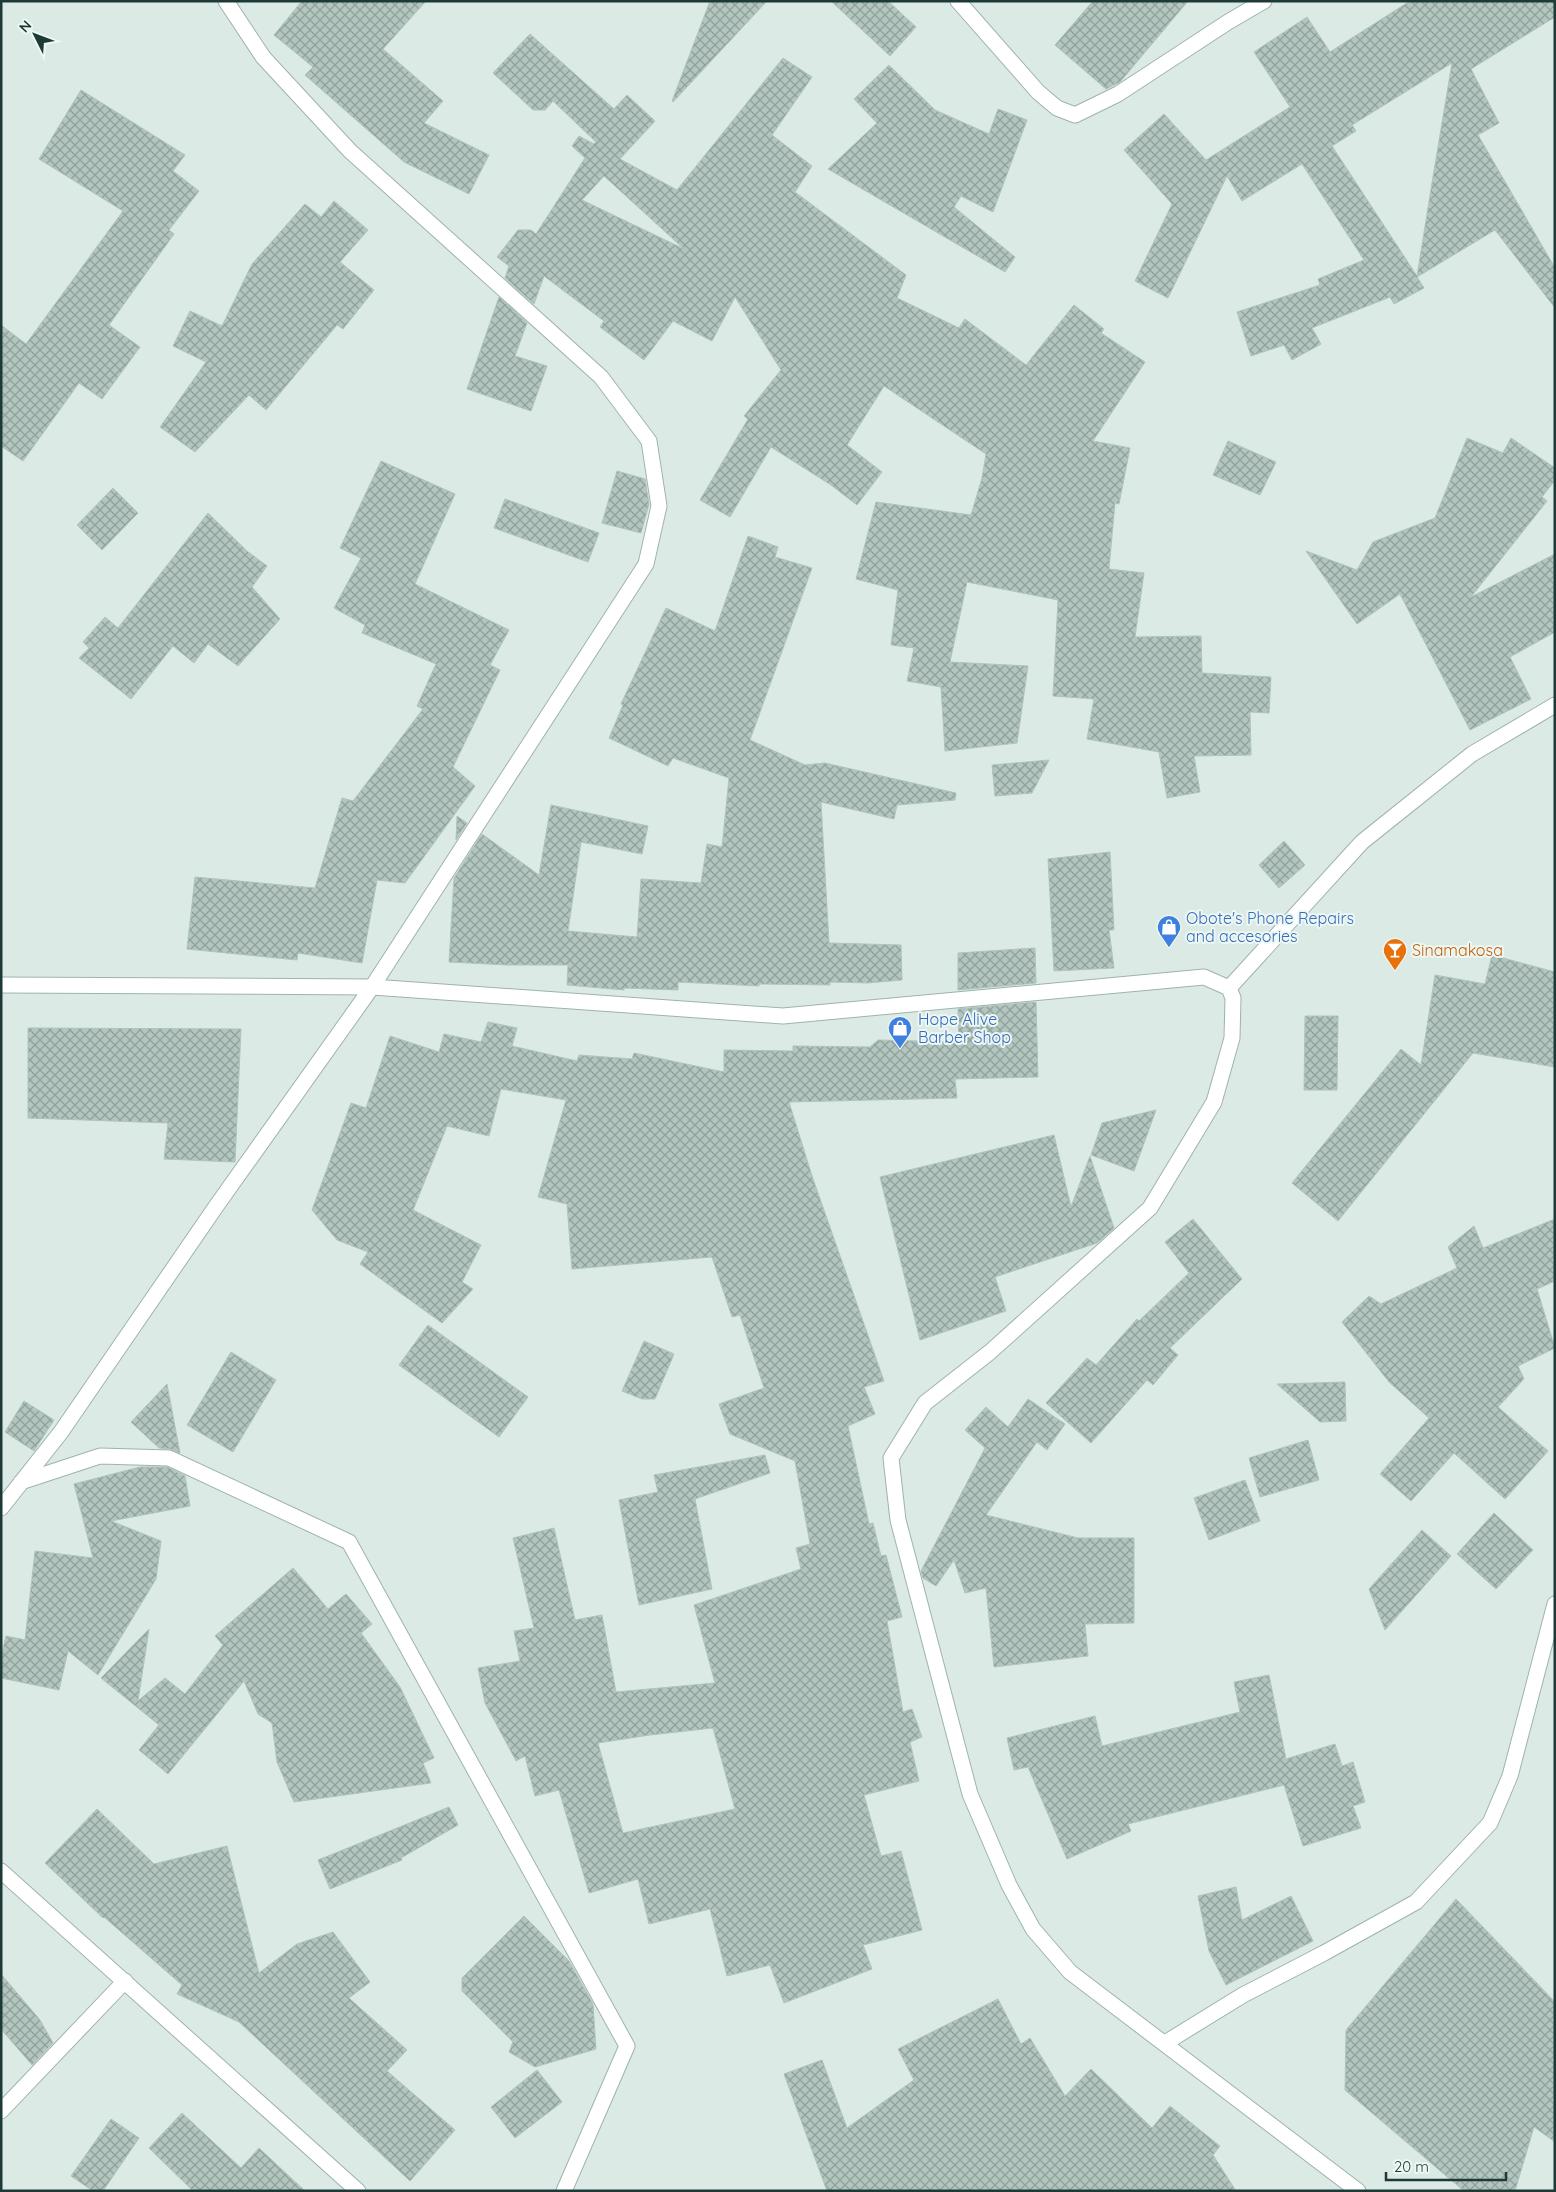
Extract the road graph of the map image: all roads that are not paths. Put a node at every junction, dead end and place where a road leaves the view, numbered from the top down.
1 (226, 1) edge
2 (958, 1) edge
3 (1264, 1) edge
4 (1555, 706) edge
5 (1, 985) edge
6 (372, 987) junction
7 (1229, 988) junction
8 (21, 1482) junction
9 (1, 1508) edge
10 (1555, 1604) edge
11 (1, 1871) edge
12 (125, 1981) junction
13 (1164, 2043) junction
14 (1, 2110) edge
15 (358, 2191) edge
16 (564, 2191) edge
17 (1358, 2191) edge

1 - 6 street
2 - 3 street
4 - 7 street
5 - 6 street
6 - 7 street
6 - 8 street
7 - 13 street
8 - 9 street
8 - 16 street
10 - 13 street
11 - 12 street
12 - 14 street
12 - 15 street
13 - 17 street

